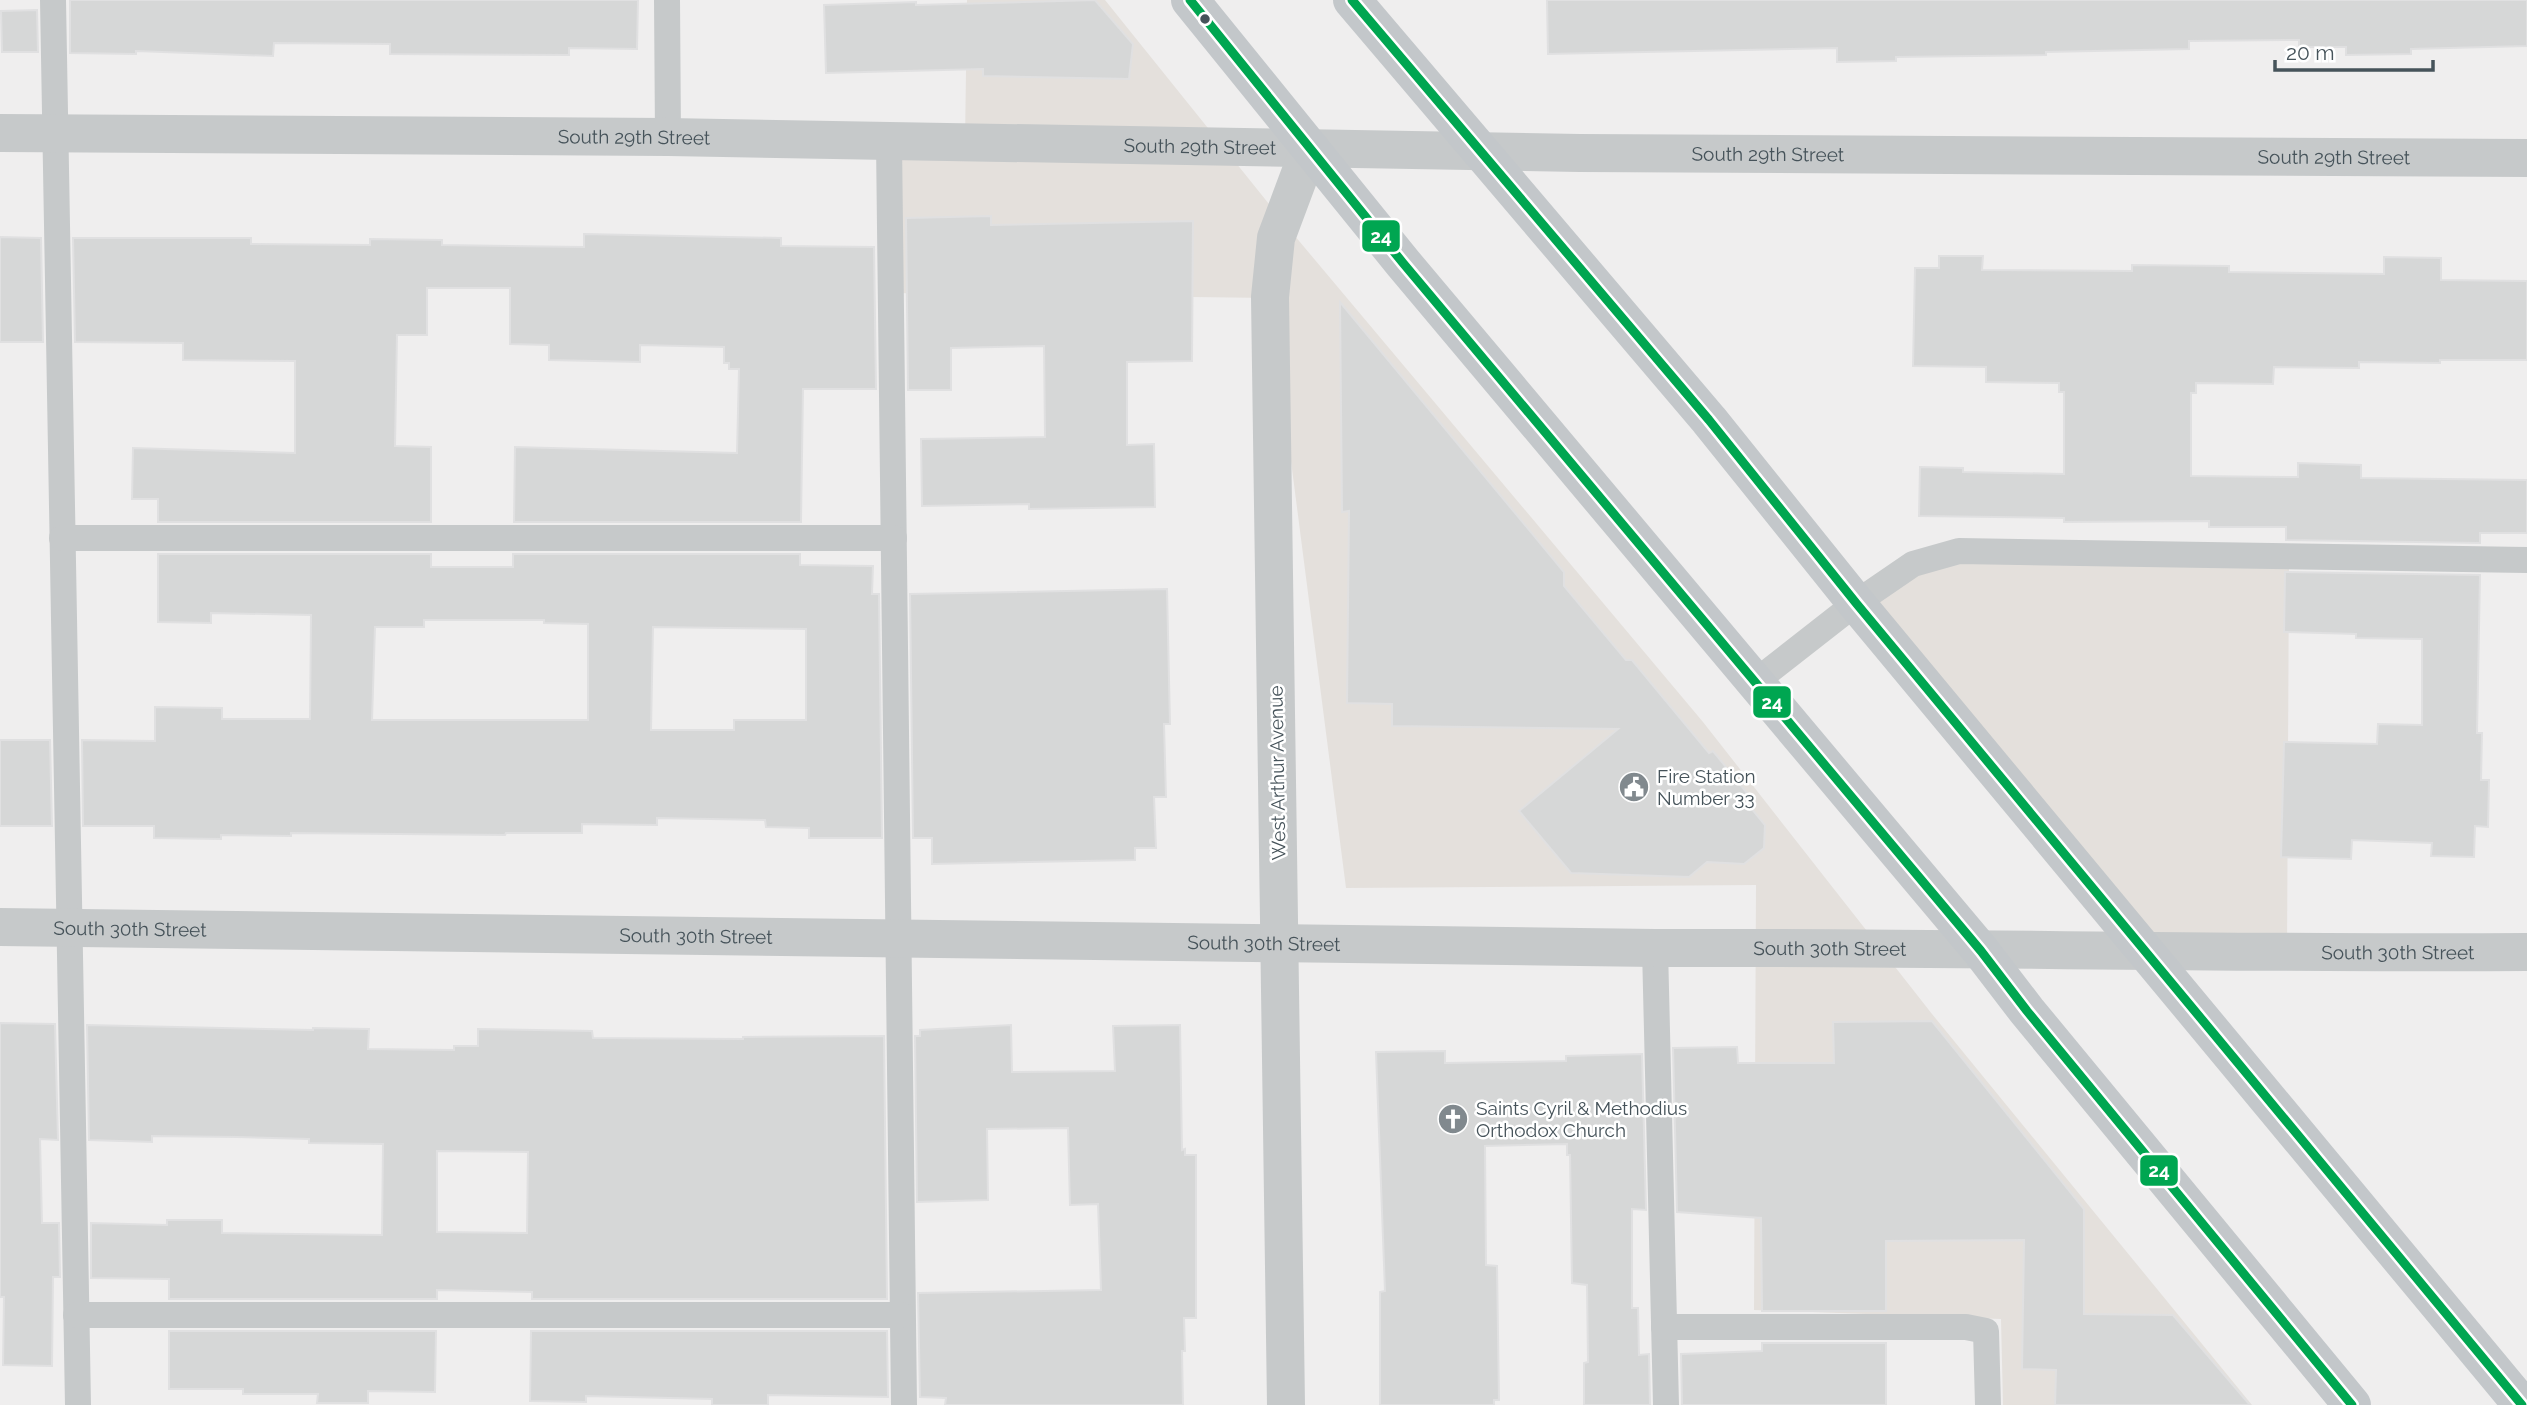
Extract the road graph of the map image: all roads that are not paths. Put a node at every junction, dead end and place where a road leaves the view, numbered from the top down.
1 (53, 0) edge
2 (667, 0) edge
3 (1190, 0) edge
4 (1352, 0) edge
5 (0, 133) edge
6 (55, 133) junction
7 (668, 137) junction
8 (889, 142) junction
9 (1310, 147) junction
10 (1481, 151) junction
11 (2527, 158) edge
12 (62, 538) junction
13 (894, 538) junction
14 (2527, 560) edge
15 (1856, 603) junction
16 (1755, 682) junction
17 (0, 927) edge
18 (69, 928) junction
19 (898, 937) junction
20 (1278, 942) junction
21 (1655, 948) junction
22 (1981, 951) junction
23 (2147, 952) junction
24 (2527, 953) edge
25 (76, 1315) junction
26 (902, 1315) junction
27 (1664, 1327) junction
28 (78, 1405) edge
29 (904, 1405) edge
30 (1286, 1405) edge
31 (1666, 1405) edge
32 (1988, 1405) edge
33 (2352, 1405) edge
34 (2522, 1405) edge

1 - 6 lane
2 - 7 lane
3 - 9 main road
4 - 10 main road
5 - 6 street, South 29th Street
6 - 7 street, South 29th Street
6 - 12 lane
7 - 8 street, South 29th Street
8 - 9 street, South 29th Street
8 - 13 lane
9 - 10 street, South 29th Street
9 - 16 main road
9 - 20 street, West Arthur Avenue
10 - 11 street, South 29th Street
10 - 15 main road
12 - 13 lane
12 - 18 lane
13 - 19 lane
14 - 15 lane
15 - 16 lane
15 - 23 main road
16 - 22 main road
17 - 18 street, South 30th Street
18 - 19 street, South 30th Street
18 - 25 lane
19 - 20 street, South 30th Street
19 - 26 lane
20 - 21 street, South 30th Street
20 - 30 street, West Arthur Avenue
21 - 22 street, South 30th Street
21 - 27 lane
22 - 23 street, South 30th Street
22 - 33 main road
23 - 24 street, South 30th Street
23 - 34 main road
25 - 26 lane
25 - 28 lane
26 - 29 lane
27 - 31 lane
27 - 32 lane

